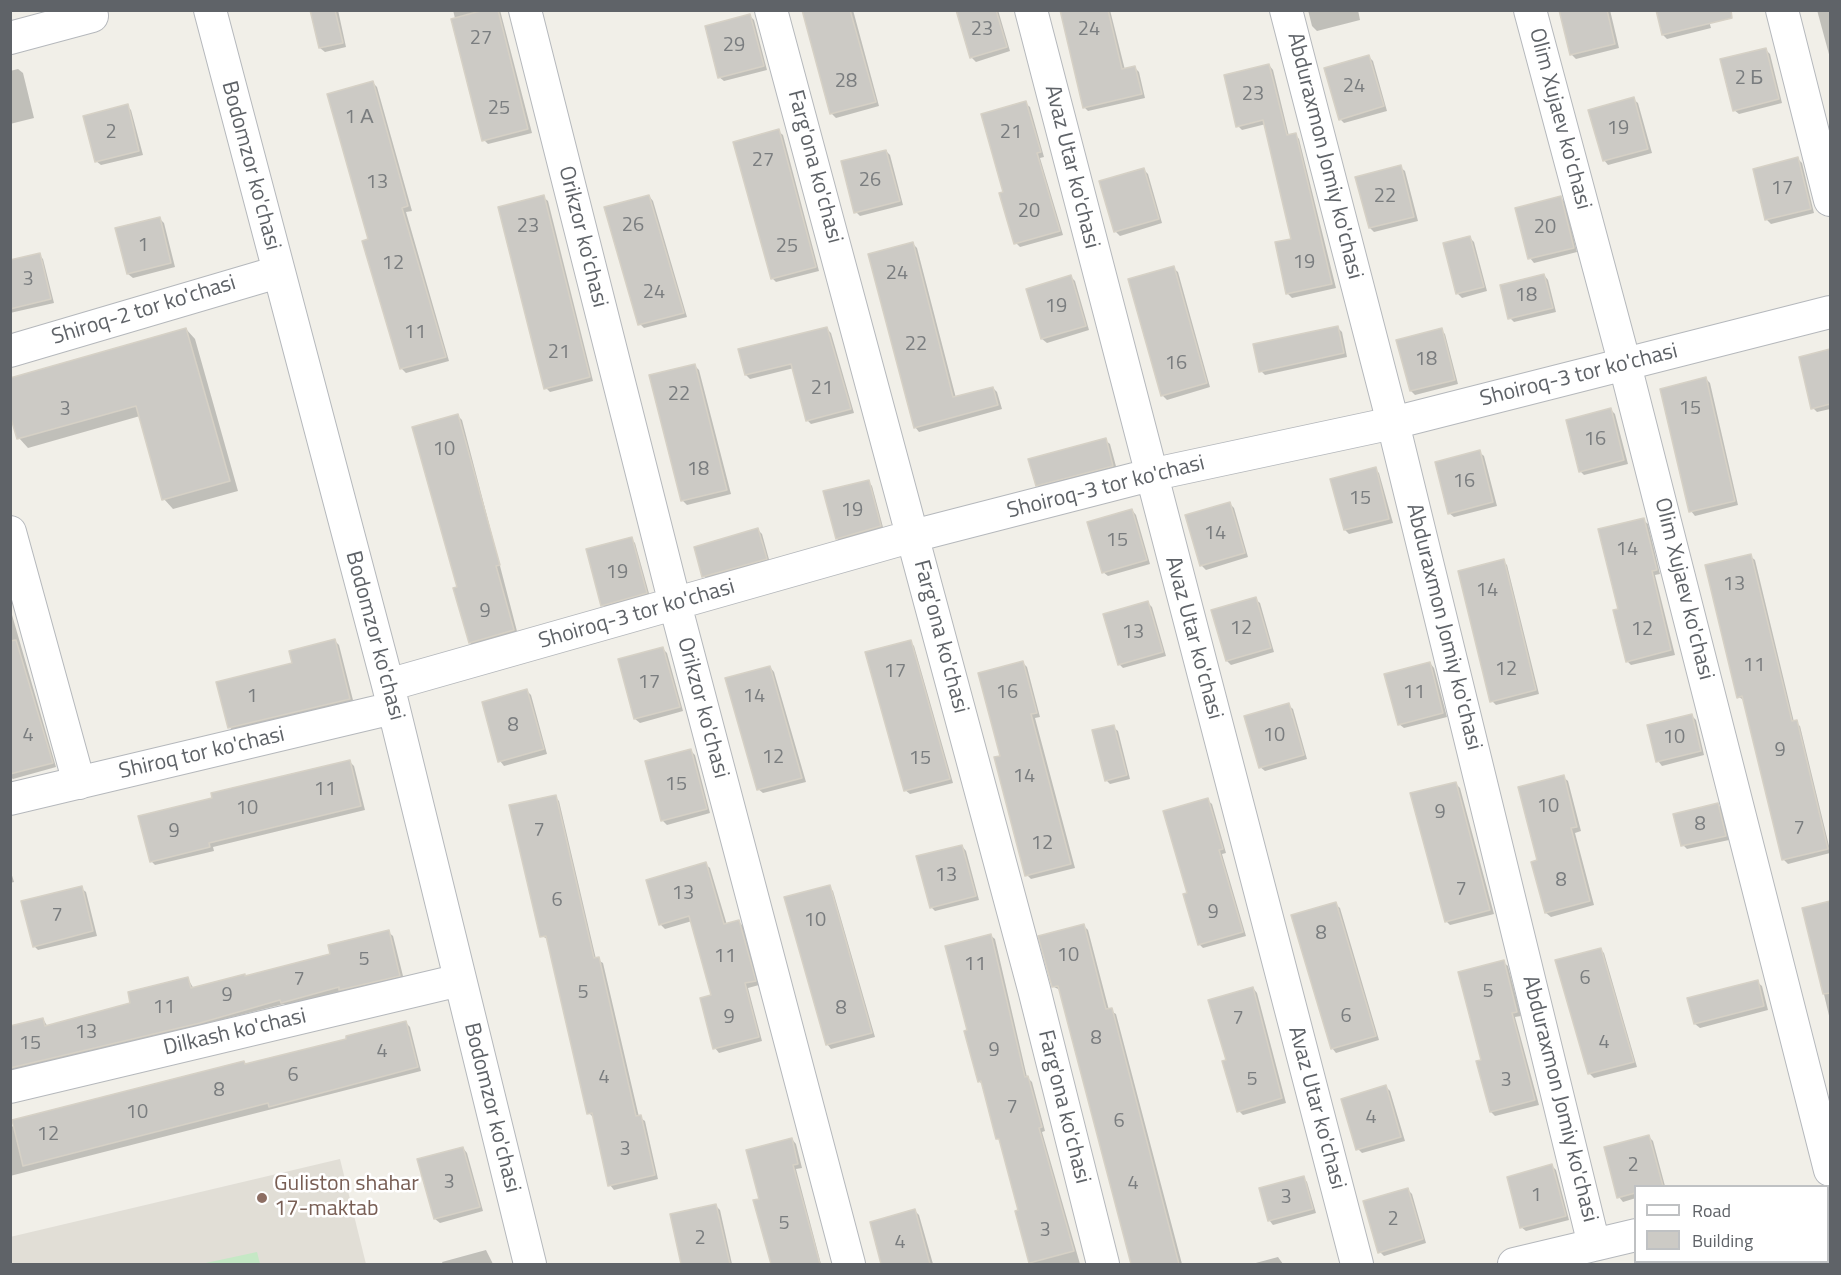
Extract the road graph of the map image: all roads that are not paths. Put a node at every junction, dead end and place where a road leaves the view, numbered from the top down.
1 (210, 10) edge
2 (525, 10) edge
3 (771, 10) edge
4 (1031, 10) edge
5 (1287, 10) edge
6 (1530, 10) edge
7 (1782, 10) edge
8 (92, 16) dead end
9 (10, 38) edge
10 (1830, 200) edge
11 (278, 272) junction
12 (1830, 312) edge
13 (10, 351) edge
14 (1625, 365) junction
15 (1393, 423) junction
16 (1150, 475) junction
17 (10, 532) edge
18 (913, 536) junction
19 (675, 604) junction
20 (390, 697) junction
21 (79, 783) junction
22 (10, 800) edge
23 (460, 980) junction
24 (10, 1087) edge
25 (1830, 1170) edge
26 (1634, 1235) edge
27 (1594, 1245) junction
28 (530, 1264) edge
29 (849, 1264) edge
30 (1102, 1264) edge
31 (1357, 1264) edge
32 (1514, 1264) edge

1 - 11 street, Bodomzor ko'chasi
2 - 19 street, Orikzor ko'chasi
3 - 18 street, Farg'ona ko'chasi
4 - 16 street, Avaz Utar ko'chasi
5 - 15 street, Abduraxmon Jomiy ko'chasi
6 - 14 street, Olim Xujaev ko'chasi
7 - 10 street
8 - 9 street
11 - 13 street, Shiroq-2 tor ko'chasi
11 - 20 street, Bodomzor ko'chasi
12 - 14 street, Shoiroq-3 tor ko'chasi
14 - 15 street, Shoiroq-3 tor ko'chasi
14 - 25 street, Olim Xujaev ko'chasi
15 - 16 street, Shoiroq-3 tor ko'chasi
15 - 27 street, Abduraxmon Jomiy ko'chasi
16 - 18 street, Shoiroq-3 tor ko'chasi
16 - 31 street, Avaz Utar ko'chasi
17 - 21 street
18 - 19 street, Shoiroq-3 tor ko'chasi
18 - 30 street, Farg'ona ko'chasi
19 - 20 street, Shoiroq-3 tor ko'chasi
19 - 29 street, Orikzor ko'chasi
20 - 21 street, Shiroq tor ko'chasi
20 - 23 street, Bodomzor ko'chasi
21 - 22 street, Shiroq tor ko'chasi
23 - 24 street, Dilkash ko'chasi
23 - 28 street, Bodomzor ko'chasi
26 - 27 street
27 - 32 street

